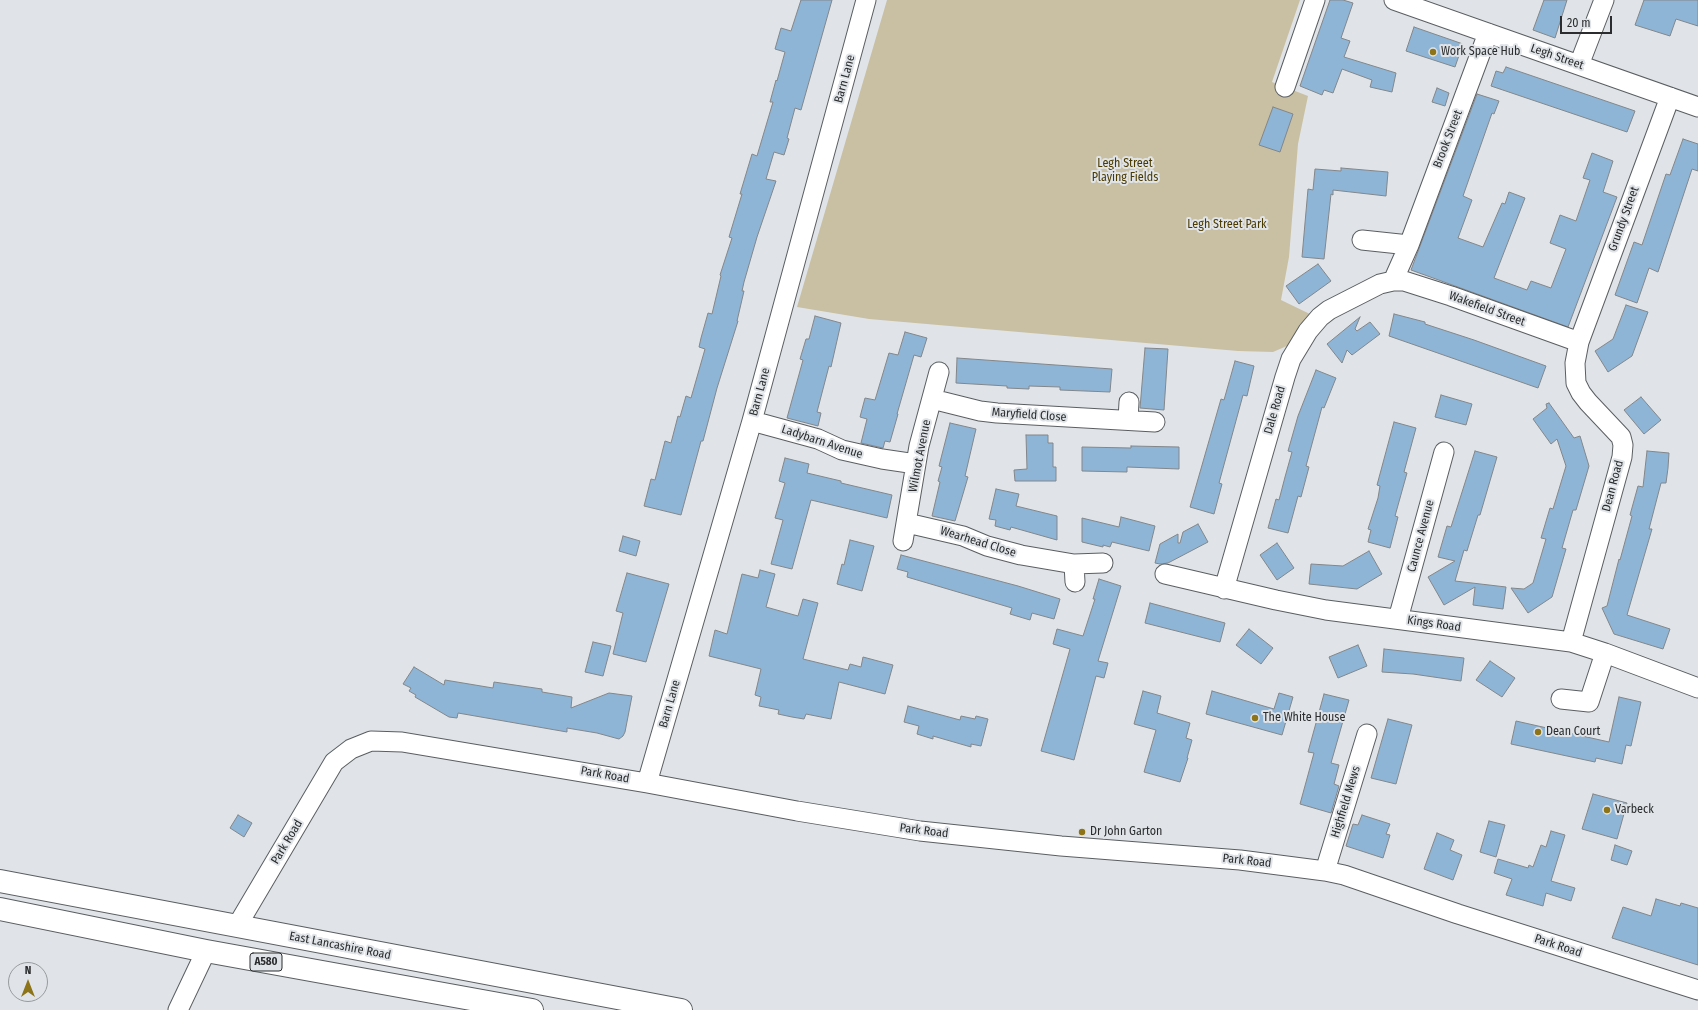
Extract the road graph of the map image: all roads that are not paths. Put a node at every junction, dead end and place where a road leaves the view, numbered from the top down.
1 (866, 0) edge
2 (1315, 0) edge
3 (1394, 0) edge
4 (1604, 0) edge
5 (1488, 33) junction
6 (1579, 65) junction
7 (1285, 87) dead end
8 (1670, 97) junction
9 (1698, 107) edge
10 (1362, 240) dead end
11 (1409, 245) junction
12 (1393, 281) junction
13 (1579, 342) junction
14 (939, 372) dead end
15 (932, 399) junction
16 (752, 421) junction
17 (1155, 422) dead end
18 (1444, 452) dead end
19 (916, 464) junction
20 (905, 532) joint
21 (1103, 563) dead end
22 (1074, 564) junction
23 (1165, 574) dead end
24 (1075, 582) dead end
25 (1224, 589) junction
26 (1398, 619) junction
27 (1571, 642) junction
28 (1605, 653) junction
29 (1698, 688) edge
30 (1561, 699) dead end
31 (1367, 734) dead end
32 (647, 783) junction
33 (1326, 871) junction
34 (0, 881) edge
35 (0, 909) edge
36 (237, 926) junction
37 (206, 951) junction
38 (1698, 990) edge
39 (178, 1010) edge
40 (532, 1010) edge
41 (681, 1010) edge

1 - 16 street, Barn Lane
2 - 7 street
3 - 5 street, Legh Street
4 - 6 street
5 - 6 street, Legh Street
5 - 11 street, Brook Street
6 - 8 street, Legh Street
8 - 9 street, Legh Street
8 - 13 street, Grundy Street
10 - 11 street
11 - 12 street, Brook Street
12 - 13 street, Wakefield Street
12 - 25 street, Dale Road
13 - 27 street, Dean Road
14 - 15 street, Wilmot Avenue
15 - 17 street, Maryfield Close
15 - 19 street, Wilmot Avenue
16 - 19 street, Ladybarn Avenue
16 - 32 street, Barn Lane
18 - 26 street, Caunce Avenue
19 - 20 street, Wilmot Avenue
20 - 22 street, Wearhead Close
21 - 22 street, Wearhead Close
22 - 24 street
23 - 25 street, Kings Road
25 - 26 street, Kings Road
26 - 27 street, Kings Road
27 - 28 street, Kings Road
28 - 29 street, Kings Road
28 - 30 street
31 - 33 street, Highfield Mews
32 - 33 street, Park Road
32 - 36 street, Park Road
33 - 38 street, Park Road
34 - 36 highway, East Lancashire Road / A580
35 - 37 highway, A580
36 - 41 highway, East Lancashire Road / A580
37 - 39 street
37 - 40 highway, A580

